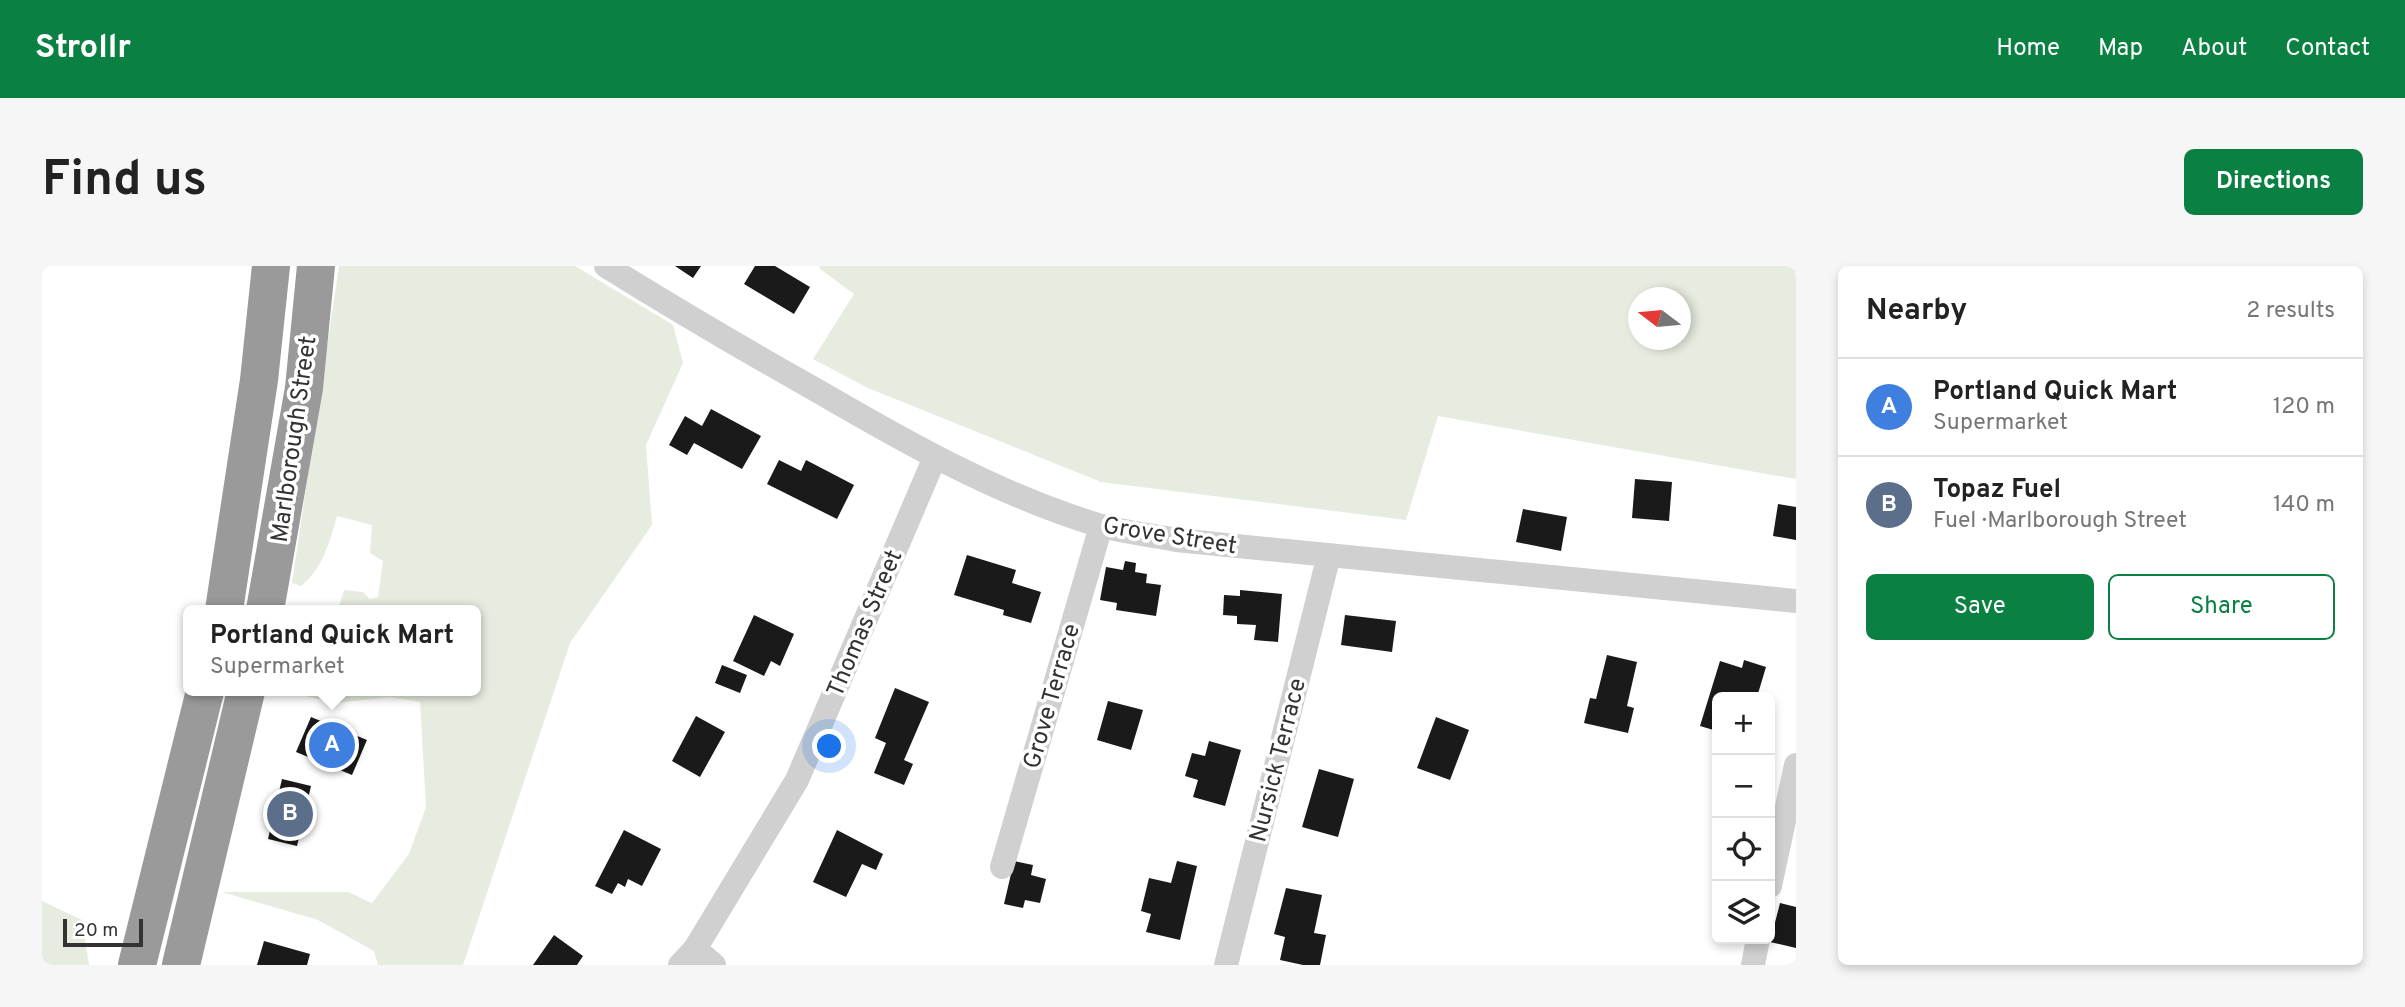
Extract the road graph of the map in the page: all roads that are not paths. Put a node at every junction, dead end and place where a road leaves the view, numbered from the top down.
1 (271, 266) edge
2 (316, 266) edge
3 (606, 266) edge
4 (935, 457) junction
5 (1101, 526) junction
6 (1329, 555) junction
7 (1796, 601) edge
8 (225, 605) edge
9 (266, 605) edge
10 (204, 696) edge
11 (245, 696) edge
12 (1796, 765) edge
13 (1002, 867) dead end
14 (1771, 881) edge
15 (1757, 944) edge
16 (696, 960) edge
17 (137, 965) edge
18 (181, 965) edge
19 (1226, 965) edge
20 (1753, 965) edge

1 - 8 highway, Marlborough Street
2 - 9 highway, Marlborough Street
3 - 4 street, Grove Street
4 - 5 street, Grove Street
4 - 16 street, Thomas Street
5 - 6 street, Grove Street
5 - 13 street, Grove Terrace
6 - 7 street, Grove Street
6 - 19 street, Nursick Terrace
10 - 17 highway
11 - 18 highway
12 - 14 street
15 - 20 street

